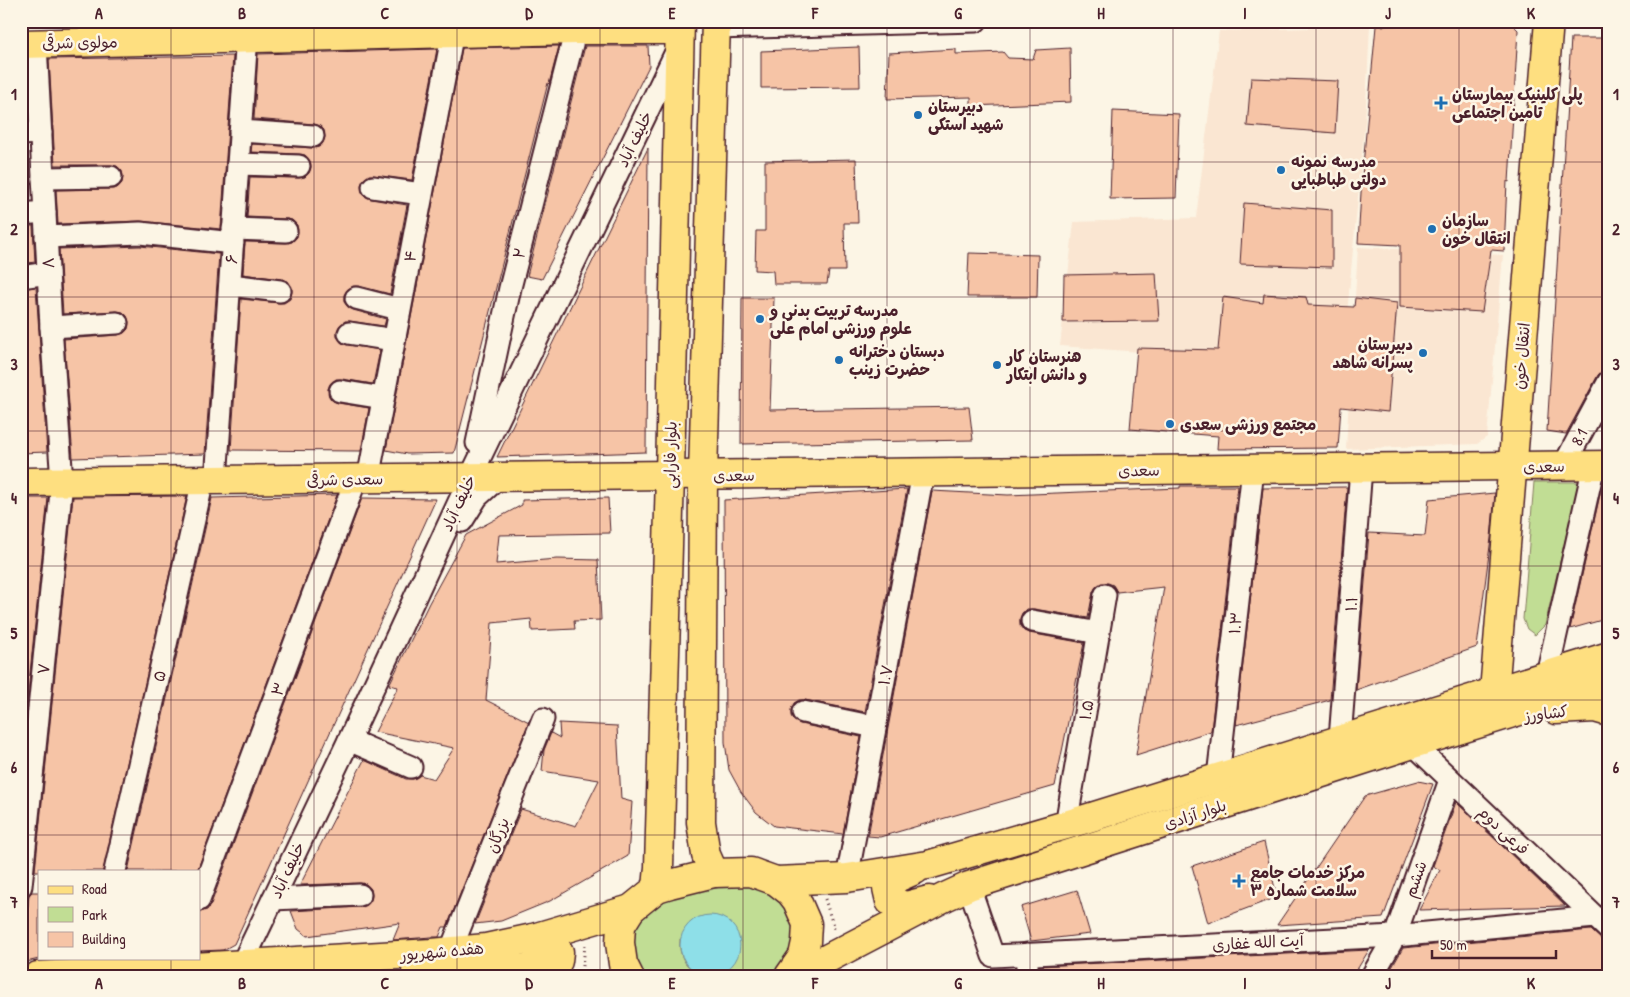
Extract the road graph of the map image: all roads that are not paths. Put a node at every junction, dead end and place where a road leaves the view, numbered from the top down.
1 (976, 21) edge
2 (1549, 21) edge
3 (577, 25) edge
4 (716, 25) edge
5 (454, 27) edge
6 (348, 28) edge
7 (248, 30) edge
8 (679, 32) edge
9 (28, 44) edge
10 (240, 131) junction
11 (31, 133) edge
12 (313, 136) dead end
13 (238, 164) junction
14 (299, 166) dead end
15 (111, 176) dead end
16 (43, 178) junction
17 (373, 188) dead end
18 (421, 194) junction
19 (45, 212) junction
20 (21, 214) edge
21 (286, 231) dead end
22 (233, 236) junction
23 (46, 238) junction
24 (48, 273) junction
25 (21, 277) edge
26 (230, 285) junction
27 (280, 290) dead end
28 (356, 298) dead end
29 (399, 309) junction
30 (117, 323) dead end
31 (51, 327) junction
32 (349, 334) dead end
33 (394, 340) junction
34 (1609, 381) edge
35 (340, 391) dead end
36 (383, 398) junction
37 (1564, 465) junction
38 (1601, 465) edge
39 (1512, 467) junction
40 (1361, 468) junction
41 (1252, 469) junction
42 (923, 473) junction
43 (703, 475) junction
44 (670, 476) junction
45 (499, 477) junction
46 (470, 478) junction
47 (362, 479) junction
48 (209, 480) junction
49 (21, 482) edge
50 (62, 482) junction
51 (426, 574) junction
52 (1105, 595) dead end
53 (1032, 621) dead end
54 (1099, 632) junction
55 (1609, 656) edge
56 (1547, 675) junction
57 (1609, 683) edge
58 (1494, 692) junction
59 (803, 712) dead end
60 (1609, 712) edge
61 (544, 719) dead end
62 (1483, 722) junction
63 (875, 727) junction
64 (1340, 739) junction
65 (349, 740) junction
66 (1413, 744) junction
67 (411, 767) dead end
68 (1218, 777) junction
69 (1450, 780) junction
70 (701, 822) junction
71 (1066, 824) junction
72 (660, 825) junction
73 (928, 865) junction
74 (115, 870) edge
75 (714, 873) junction
76 (847, 878) junction
77 (776, 881) junction
78 (21, 886) edge
79 (969, 886) junction
80 (657, 888) junction
81 (360, 896) dead end
82 (200, 897) edge
83 (945, 897) junction
84 (273, 899) junction
85 (631, 909) junction
86 (1602, 923) edge
87 (1395, 936) junction
88 (515, 942) junction
89 (1027, 954) junction
90 (175, 963) edge
91 (242, 964) junction
92 (94, 965) edge
93 (444, 966) edge
94 (491, 969) junction
95 (38, 976) edge
96 (360, 976) edge
97 (535, 976) edge
98 (629, 976) edge
99 (789, 976) edge
100 (794, 976) edge
101 (1027, 976) edge
102 (1372, 976) edge

1 - 4 street
2 - 39 main road, انتقال خون
3 - 5 main road, مولوی شرقی
3 - 8 main road, مولوی شرقی
3 - 46 street, ۲
4 - 43 main road, بلوار فارابی
5 - 6 main road, مولوی شرقی
5 - 18 street, ۴
6 - 7 main road, مولوی شرقی
7 - 9 main road, مولوی شرقی
7 - 10 street, ۶
8 - 44 main road, بلوار فارابی
8 - 46 street, خلیف آباد
9 - 11 street, ۸
10 - 12 street
10 - 13 street, ۶
11 - 16 street, ۸
13 - 14 street
13 - 22 street, ۶
15 - 16 street
16 - 19 street, ۸
17 - 18 street
18 - 29 street, ۴
19 - 20 street
19 - 23 street, ۸
21 - 22 street
22 - 23 street
22 - 26 street, ۶
23 - 24 street, ۸
24 - 25 street
24 - 31 street, ۸
26 - 27 street
26 - 48 street, ۶
28 - 29 street
29 - 33 street, ۴
30 - 31 street
31 - 50 street, ۸
32 - 33 street
33 - 36 street, ۴
34 - 37 street, 8.1
35 - 36 street
36 - 47 street, ۴
37 - 38 main road, سعدی
37 - 39 main road, سعدی
38 - 56 street
39 - 40 main road, سعدی
39 - 58 main road, انتقال خون
40 - 41 main road, سعدی
40 - 64 street, ۱.۱
41 - 42 main road, سعدی
41 - 68 street, ۱.۳
42 - 43 main road, سعدی
42 - 63 street, ۱.۷
43 - 44 main road, سعدی
43 - 70 main road, بلوار فارابی
44 - 45 main road, سعدی شرقی
44 - 72 main road, بلوار فارابی
45 - 46 main road, سعدی شرقی
45 - 51 street
46 - 47 main road, سعدی شرقی
46 - 51 street, خلیف آباد
47 - 48 main road, سعدی شرقی
47 - 82 street, ۳
48 - 50 main road, سعدی شرقی
48 - 74 street, ۵
49 - 50 main road, سعدی شرقی
50 - 78 street, ۷
51 - 65 street, خلیف آباد
52 - 54 street, ۱.۵
53 - 54 street
54 - 71 street, ۱.۵
55 - 56 main road, بلوار آزادی
56 - 58 main road, بلوار آزادی
57 - 62 main road, بلوار آزادی
58 - 64 main road, بلوار آزادی
59 - 63 street
60 - 62 main road, کشاورز
61 - 93 street, بزرگان
62 - 66 main road, بلوار آزادی
63 - 76 street, ۱.۷
64 - 68 main road, بلوار آزادی
65 - 67 street
65 - 84 street, خلیف آباد
66 - 69 street, فرعی دوم
66 - 79 main road, بلوار آزادی
68 - 71 main road, بلوار آزادی
69 - 86 street, فرعی دوم
69 - 87 street, ششم
70 - 72 main road
70 - 75 main road, بلوار فارابی
71 - 73 main road, بلوار آزادی
72 - 80 main road, بلوار فارابی
73 - 76 main road, بلوار آزادی
73 - 83 main road
75 - 77 main road
75 - 80 main road
76 - 77 main road, بلوار آزادی
77 - 99 main road
79 - 83 main road, بلوار آزادی
79 - 89 street, آیت الله غفاری
80 - 85 main road
81 - 84 street
83 - 100 main road, بلوار آزادی
84 - 91 street, خلیف آباد
85 - 88 main road, هفده شهریور
85 - 98 main road
86 - 87 street, آیت الله غفاری
87 - 89 street, آیت الله غفاری
87 - 102 street, ششم
88 - 93 main road, هفده شهریور
88 - 94 main road
89 - 101 street
90 - 91 main road, هفده شهریور
90 - 92 main road, هفده شهریور
91 - 93 main road, هفده شهریور
92 - 95 main road, هفده شهریور
93 - 94 main road, هفده شهریور
93 - 96 main road, هفده شهریور
94 - 97 main road, هفده شهریور

